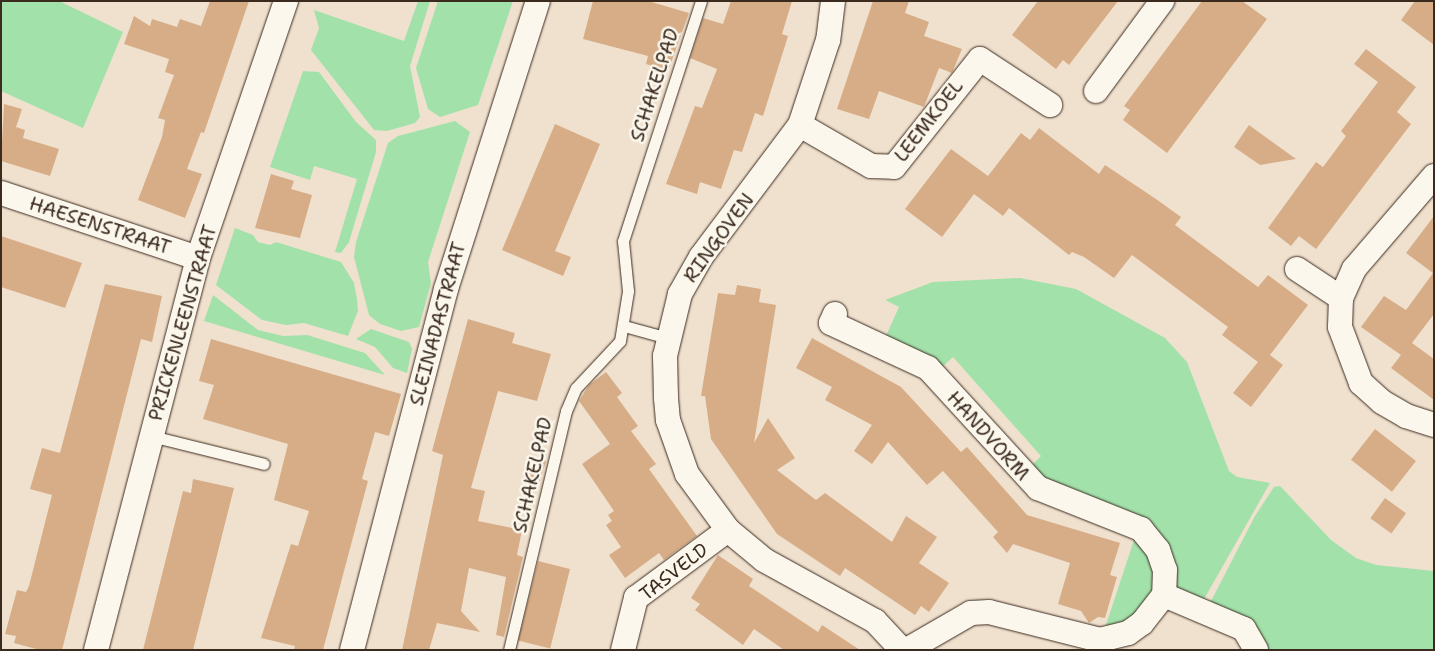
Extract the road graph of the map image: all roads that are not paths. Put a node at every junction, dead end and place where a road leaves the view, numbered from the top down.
1 (286, 1) edge
2 (538, 1) edge
3 (700, 1) edge
4 (833, 1) edge
5 (1162, 1) edge
6 (1096, 91) dead end
7 (1050, 105) dead end
8 (800, 125) junction
9 (1434, 176) edge
10 (1, 193) edge
11 (198, 258) junction
12 (1297, 269) dead end
13 (1340, 298) junction
14 (835, 314) dead end
15 (624, 326) junction
16 (668, 338) junction
17 (1434, 424) edge
18 (152, 436) junction
19 (264, 464) dead end
20 (728, 530) junction
21 (1164, 595) junction
22 (1114, 644) edge
23 (96, 650) edge
24 (352, 650) edge
25 (509, 650) edge
26 (623, 650) edge
27 (902, 650) edge
28 (907, 650) edge
29 (1256, 650) edge

1 - 11 street, PRICKENLEENSTRAAT
2 - 24 street, SLEINADASTRAAT
3 - 15 lane, SCHAKELPAD
4 - 8 street, RINGOVEN
5 - 6 street
7 - 8 street, LEEMKOEL
8 - 16 street, RINGOVEN
9 - 13 street
10 - 11 street, HAESENSTRAAT
11 - 18 street, PRICKENLEENSTRAAT
12 - 13 street
13 - 17 street
14 - 21 street, HANDVORM
15 - 16 lane
15 - 25 lane, SCHAKELPAD
16 - 20 street, RINGOVEN
18 - 19 lane
18 - 23 street, PRICKENLEENSTRAAT
20 - 26 street, TASVELD
20 - 27 street, RINGOVEN
21 - 22 street
21 - 29 street
22 - 28 street

